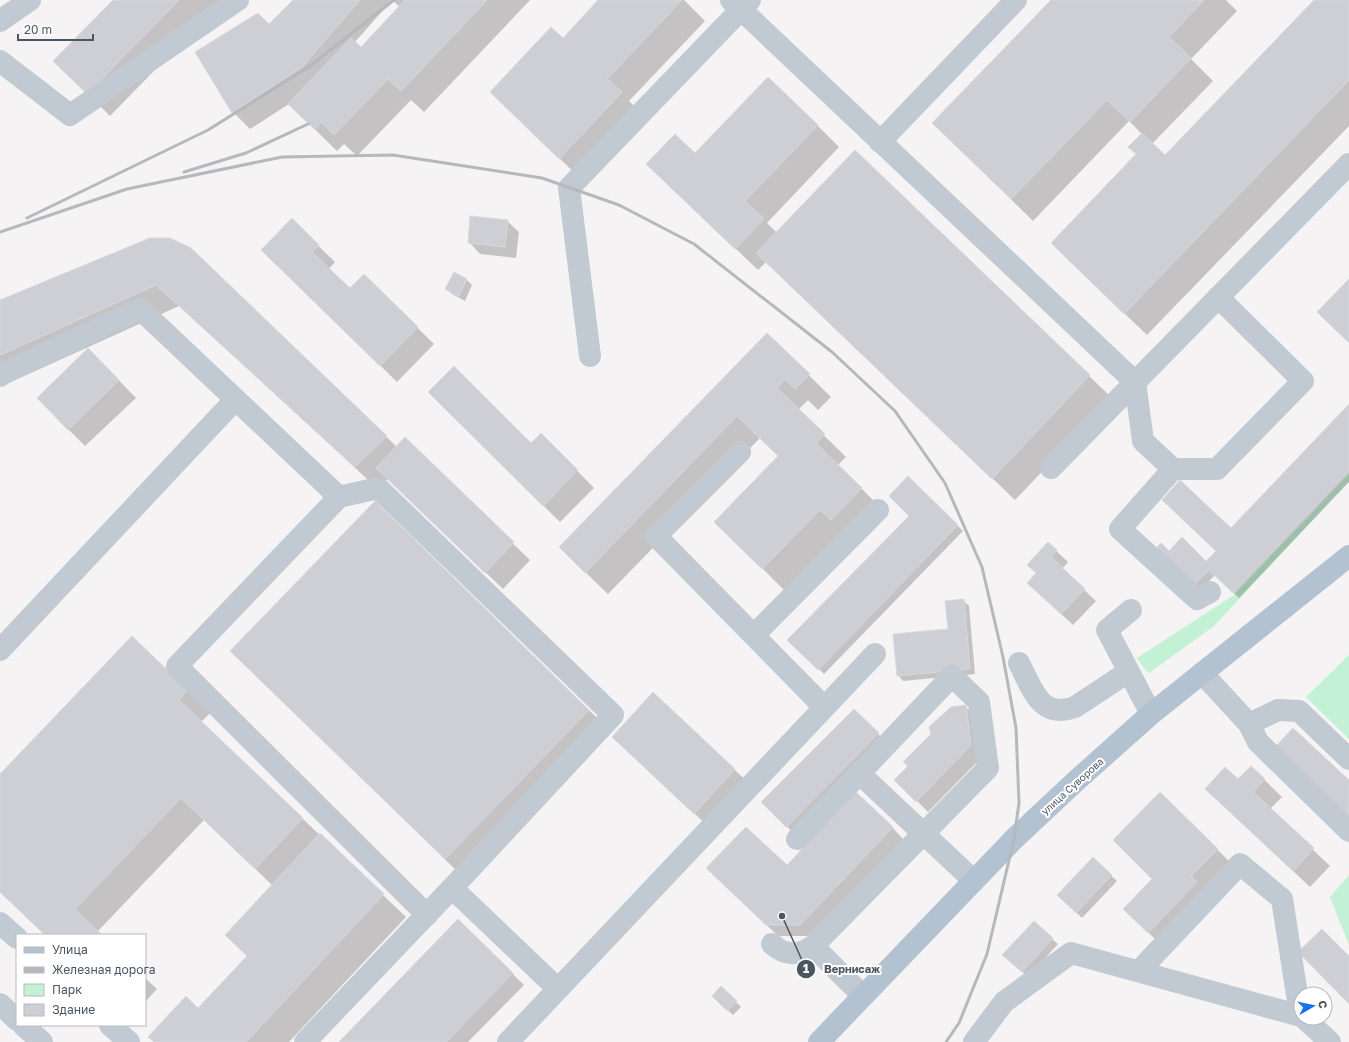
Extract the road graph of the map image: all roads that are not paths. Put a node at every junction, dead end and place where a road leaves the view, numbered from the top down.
1 (30, 0) edge
2 (238, 0) edge
3 (1016, 0) edge
4 (740, 3) edge
5 (0, 21) edge
6 (0, 61) edge
7 (880, 142) junction
8 (1349, 164) edge
9 (1218, 297) junction
10 (590, 356) dead end
11 (0, 376) edge
12 (1135, 382) junction
13 (236, 400) junction
14 (740, 452) dead end
15 (1051, 468) dead end
16 (1173, 469) junction
17 (339, 497) junction
18 (878, 510) dead end
19 (1349, 556) edge
20 (1210, 592) dead end
21 (1131, 610) dead end
22 (754, 635) junction
23 (0, 650) edge
24 (875, 654) dead end
25 (1019, 663) dead end
26 (1128, 672) junction
27 (1202, 673) junction
28 (824, 707) junction
29 (1151, 714) junction
30 (1249, 724) junction
31 (1349, 759) edge
32 (860, 774) junction
33 (1349, 832) edge
34 (924, 834) junction
35 (797, 839) dead end
36 (973, 880) junction
37 (452, 888) junction
38 (427, 915) junction
39 (0, 923) edge
40 (16, 937) edge
41 (772, 944) dead end
42 (813, 946) junction
43 (1139, 971) junction
44 (1296, 986) edge
45 (558, 989) junction
46 (863, 996) junction
47 (0, 1004) edge
48 (1293, 1014) edge
49 (16, 1019) edge
50 (24, 1026) edge
51 (111, 1026) edge
52 (1312, 1026) edge
53 (42, 1042) edge
54 (129, 1042) edge
55 (305, 1042) edge
56 (508, 1042) edge
57 (819, 1042) edge
58 (974, 1042) edge
59 (1330, 1042) edge

1 - 5 lane
2 - 6 lane
3 - 7 lane
4 - 7 lane
4 - 10 lane
7 - 12 lane
8 - 9 lane
9 - 12 lane
9 - 16 lane
11 - 13 lane
12 - 15 lane
12 - 16 lane
13 - 17 lane
13 - 23 lane
14 - 22 lane
16 - 20 lane
17 - 37 lane
17 - 38 lane
18 - 22 lane
19 - 27 main road, улица Суворова
21 - 26 lane
22 - 28 lane
24 - 28 lane
25 - 26 lane
26 - 29 lane
27 - 29 main road, улица Суворова
27 - 30 lane
28 - 45 lane
29 - 36 main road, улица Суворова
30 - 31 lane
30 - 33 lane
32 - 34 lane
32 - 34 lane
32 - 35 lane
34 - 36 lane
34 - 42 lane
36 - 46 main road, улица Суворова
37 - 38 lane
37 - 45 lane
38 - 55 lane
39 - 40 lane
41 - 42 lane
42 - 46 lane
43 - 44 lane
43 - 48 lane
43 - 58 lane
45 - 56 lane
46 - 57 main road, улица Суворова
47 - 49 lane
50 - 53 lane
51 - 54 lane
52 - 59 lane

